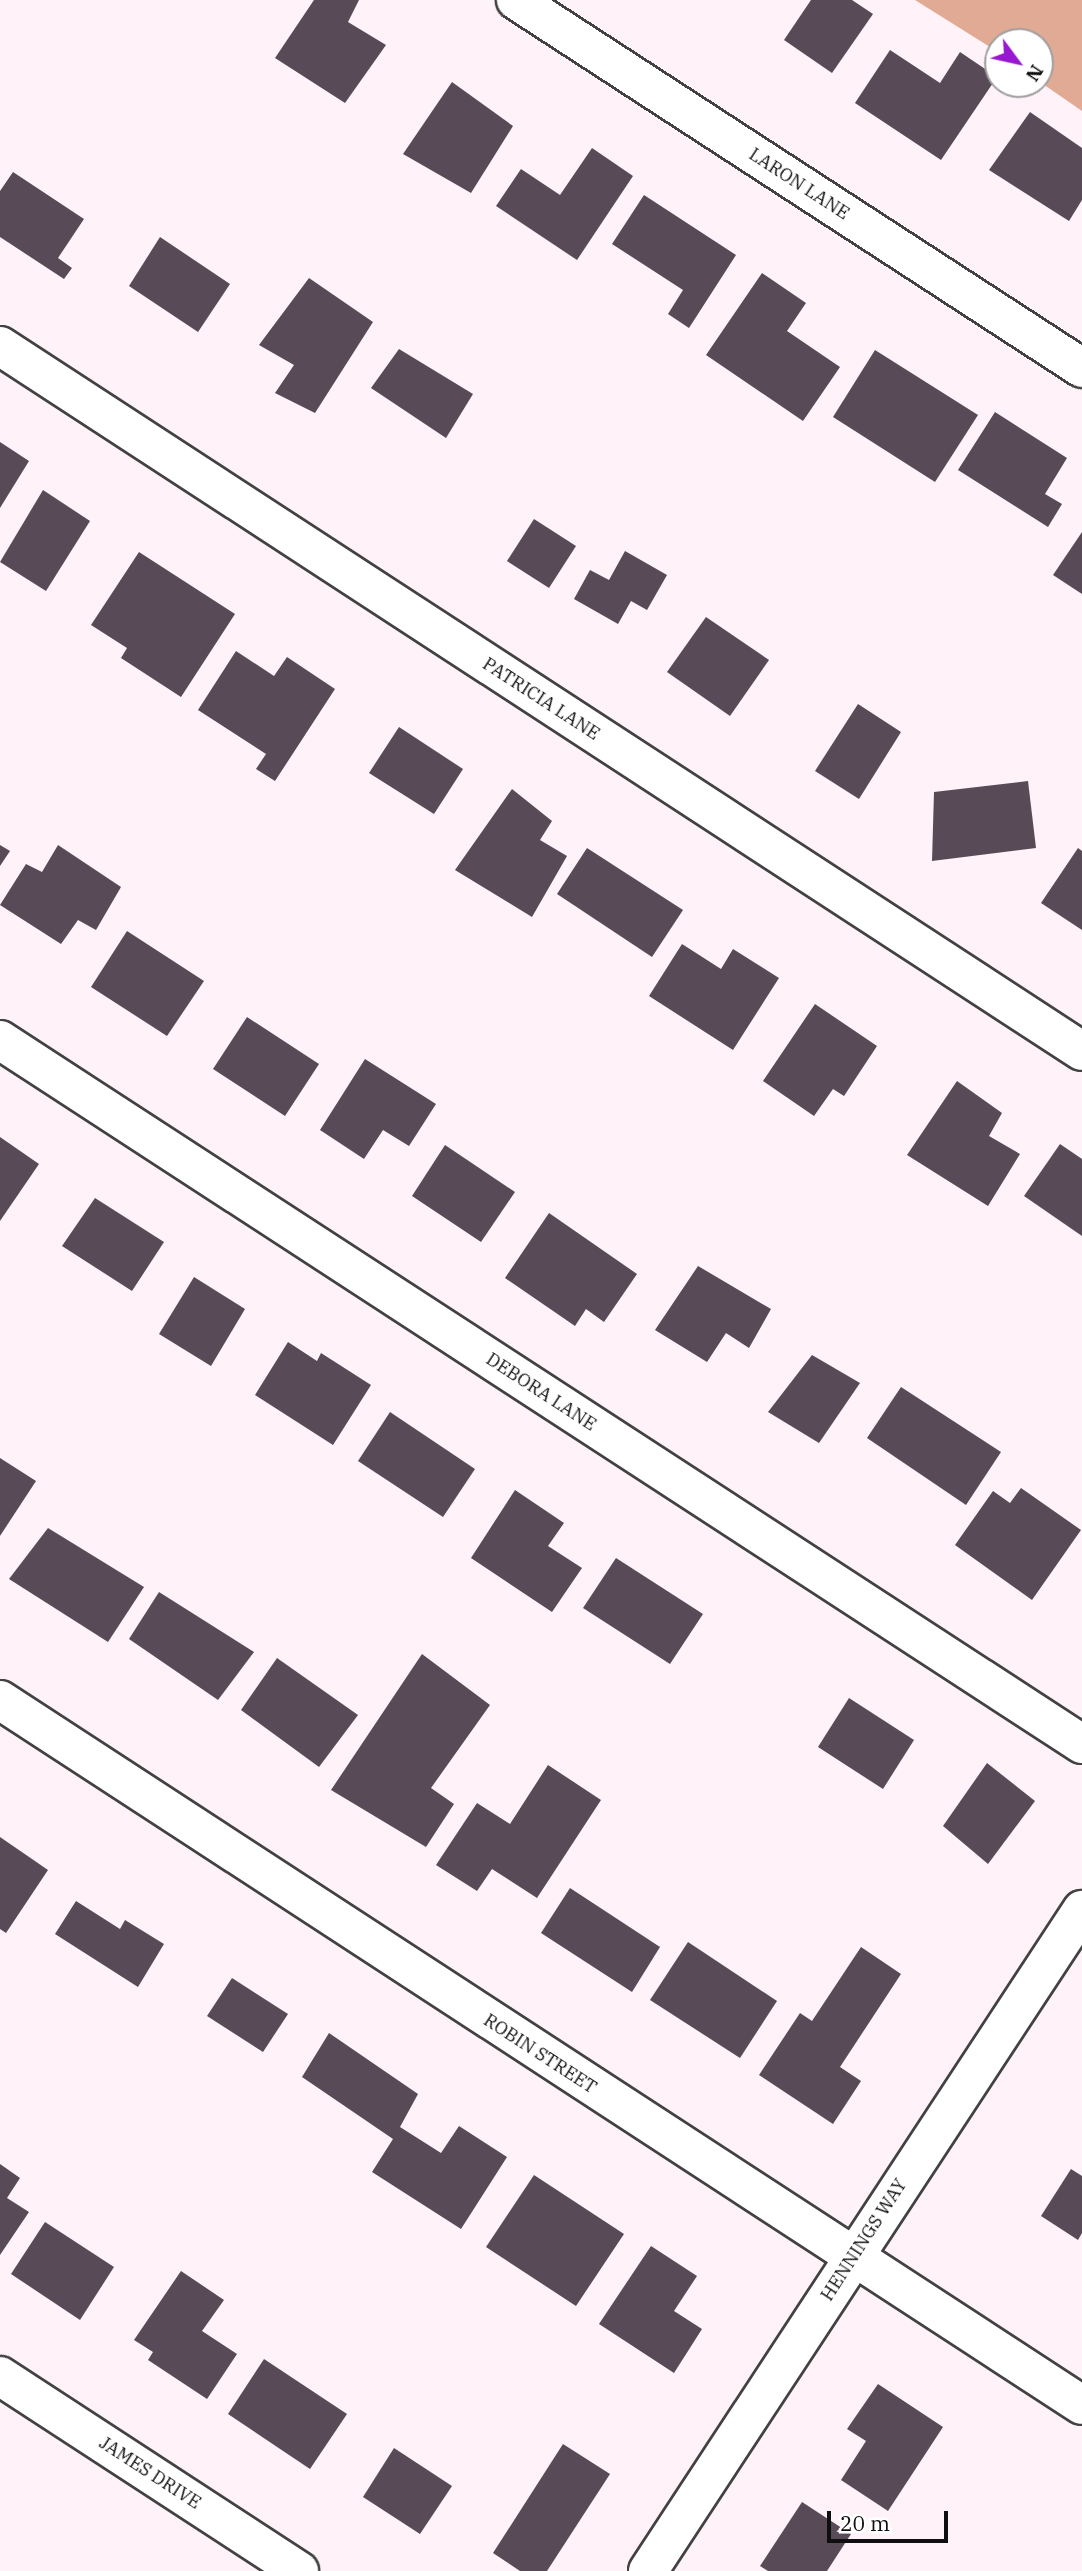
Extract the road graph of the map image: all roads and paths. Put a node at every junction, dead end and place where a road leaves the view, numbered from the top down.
1 (516, 0) edge
2 (0, 346) edge
3 (1082, 368) edge
4 (0, 1040) edge
5 (1082, 1051) edge
6 (0, 1700) edge
7 (1082, 1744) edge
8 (1082, 1910) edge
9 (853, 2258) junction
10 (0, 2376) edge
11 (1082, 2405) edge
12 (299, 2571) edge
13 (648, 2571) edge

1 - 3 street, LARON LANE
2 - 5 street, PATRICIA LANE
4 - 7 street, DEBORA LANE
6 - 9 street, ROBIN STREET
8 - 9 street, HENNINGS WAY
9 - 11 street, ROBIN STREET
9 - 13 street, HENNINGS WAY
10 - 12 street, JAMES DRIVE

